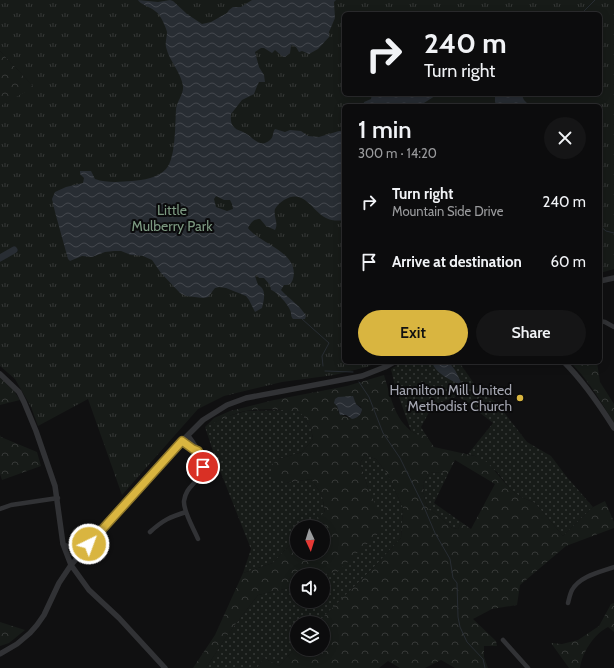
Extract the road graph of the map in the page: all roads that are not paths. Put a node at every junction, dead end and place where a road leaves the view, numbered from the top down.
1 (614, 278) edge
2 (602, 281) edge
3 (602, 321) edge
4 (614, 327) edge
5 (390, 364) edge
6 (566, 364) edge
7 (0, 374) edge
8 (614, 428) edge
9 (188, 435) junction
10 (182, 441) junction
11 (198, 451) junction
12 (58, 498) junction
13 (0, 509) edge
14 (186, 512) junction
15 (150, 532) dead end
16 (198, 539) dead end
17 (64, 544) junction
18 (89, 544) junction
19 (71, 565) junction
20 (614, 567) edge
21 (568, 603) dead end
22 (503, 640) dead end
23 (0, 654) edge
24 (164, 668) edge
25 (528, 668) edge

1 - 2 street
3 - 4 street
5 - 9 street
6 - 8 street
7 - 12 street
9 - 10 street
9 - 11 street
10 - 11 street
10 - 18 street
11 - 14 street
12 - 13 street
12 - 17 street
14 - 15 street
14 - 16 street
17 - 18 street
17 - 19 street
18 - 19 street
19 - 23 street
19 - 24 street
20 - 21 street
22 - 25 street

